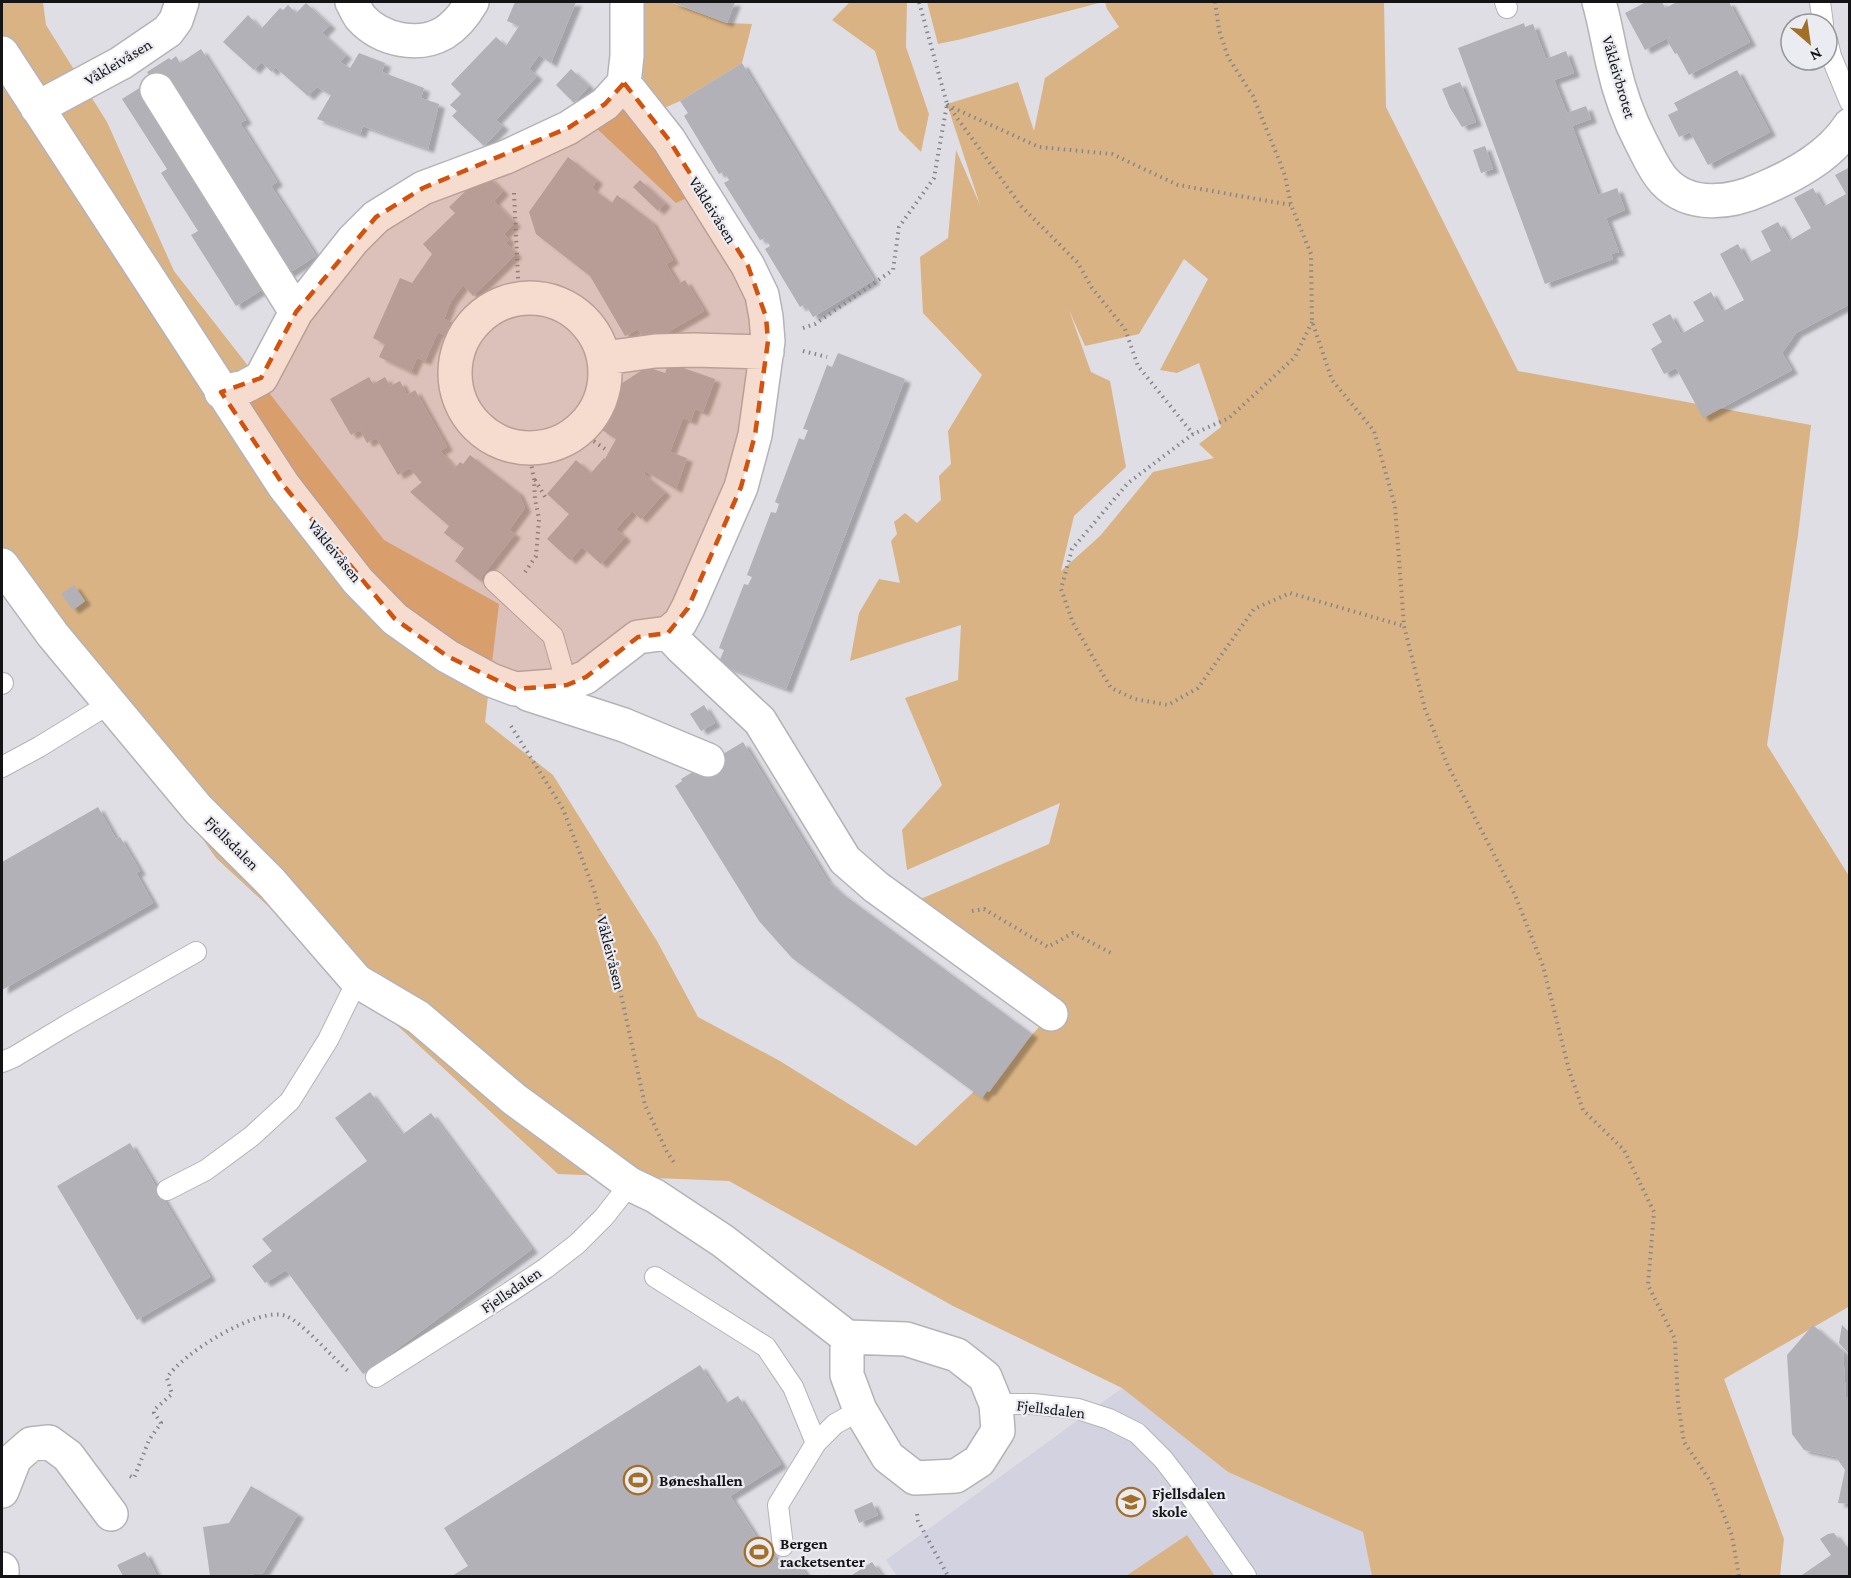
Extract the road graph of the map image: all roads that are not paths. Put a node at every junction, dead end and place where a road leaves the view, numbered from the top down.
1 (182, 2) edge
2 (352, 2) edge
3 (472, 2) edge
4 (627, 2) edge
5 (1599, 2) edge
6 (2, 53) edge
7 (1838, 72) edge
8 (624, 83) junction
9 (157, 90) dead end
10 (1850, 102) edge
11 (37, 108) junction
12 (1850, 124) edge
13 (296, 312) junction
14 (767, 346) junction
15 (605, 358) junction
16 (221, 392) junction
17 (2, 565) edge
18 (501, 587) road end
19 (668, 633) junction
20 (567, 685) junction
21 (515, 689) junction
22 (109, 704) junction
23 (708, 760) dead end
24 (2, 767) edge
25 (196, 952) dead end
26 (357, 981) junction
27 (1051, 1014) dead end
28 (2, 1062) edge
29 (630, 1184) junction
30 (167, 1190) dead end
31 (655, 1277) dead end
32 (847, 1337) junction
33 (376, 1377) road end
34 (996, 1404) junction
35 (860, 1410) junction
36 (816, 1443) junction
37 (2, 1491) edge
38 (111, 1514) dead end
39 (783, 1546) dead end
40 (2, 1569) edge
41 (3, 1576) edge
42 (1246, 1576) edge

1 - 11 street, Våkleivåsen
2 - 3 street
4 - 8 street
5 - 12 street, Våkleivbrotet
6 - 11 street, Våkleivåsen
7 - 10 lane
8 - 13 street
8 - 14 street, Våkleivåsen
9 - 13 street
11 - 16 street, Våkleivåsen
13 - 16 street
14 - 15 street
14 - 19 street, Våkleivåsen
15 - 15 street
16 - 21 street, Våkleivåsen
17 - 22 street, Fjellsdalen
18 - 20 lane
19 - 20 street, Våkleivåsen
19 - 27 street
20 - 21 street, Våkleivåsen
21 - 23 street, Våkleivåsen
22 - 24 lane
22 - 26 street, Fjellsdalen
25 - 28 lane
26 - 29 street, Fjellsdalen
26 - 30 lane
29 - 32 street, Fjellsdalen
29 - 33 lane, Fjellsdalen
31 - 36 lane
32 - 34 street, Fjellsdalen
32 - 35 street
34 - 35 street, Fjellsdalen
34 - 42 lane, Fjellsdalen
35 - 36 lane
36 - 39 lane
37 - 38 street
40 - 41 street

